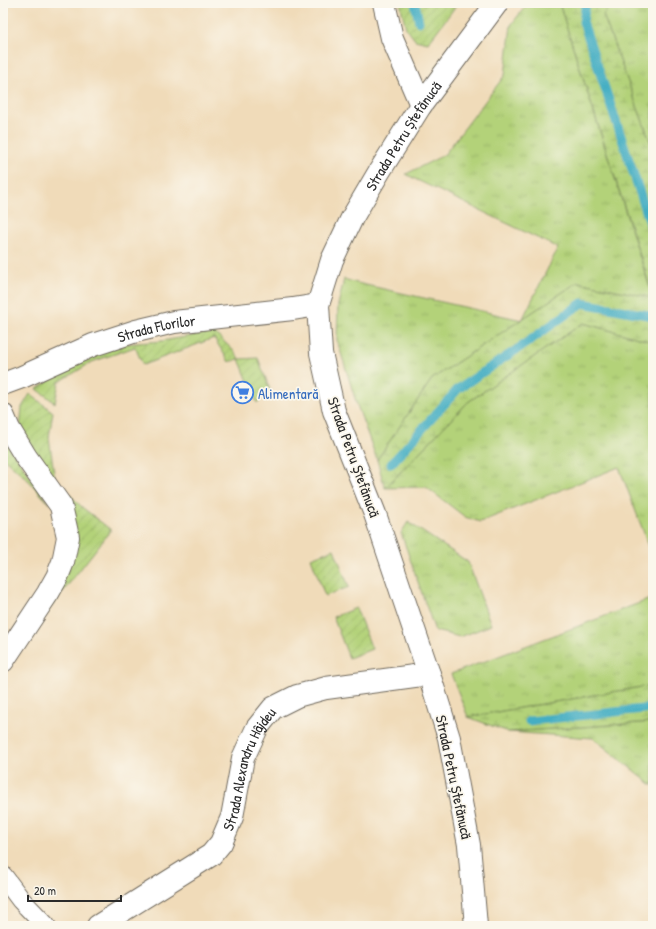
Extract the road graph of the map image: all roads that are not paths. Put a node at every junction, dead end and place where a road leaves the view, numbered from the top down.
1 (384, 3) edge
2 (497, 3) edge
3 (421, 105) junction
4 (318, 305) junction
5 (3, 384) edge
6 (3, 416) edge
7 (3, 661) edge
8 (429, 674) junction
9 (3, 876) edge
10 (46, 926) edge
11 (98, 926) edge
12 (476, 926) edge

1 - 3 street
2 - 3 street, Strada Petru Ștefănucă
3 - 4 street, Strada Petru Ștefănucă
4 - 5 street, Strada Florilor
4 - 8 street, Strada Petru Ștefănucă
6 - 7 street
8 - 11 street, Strada Alexandru Hâjdeu
8 - 12 street, Strada Petru Ștefănucă
9 - 10 lane

